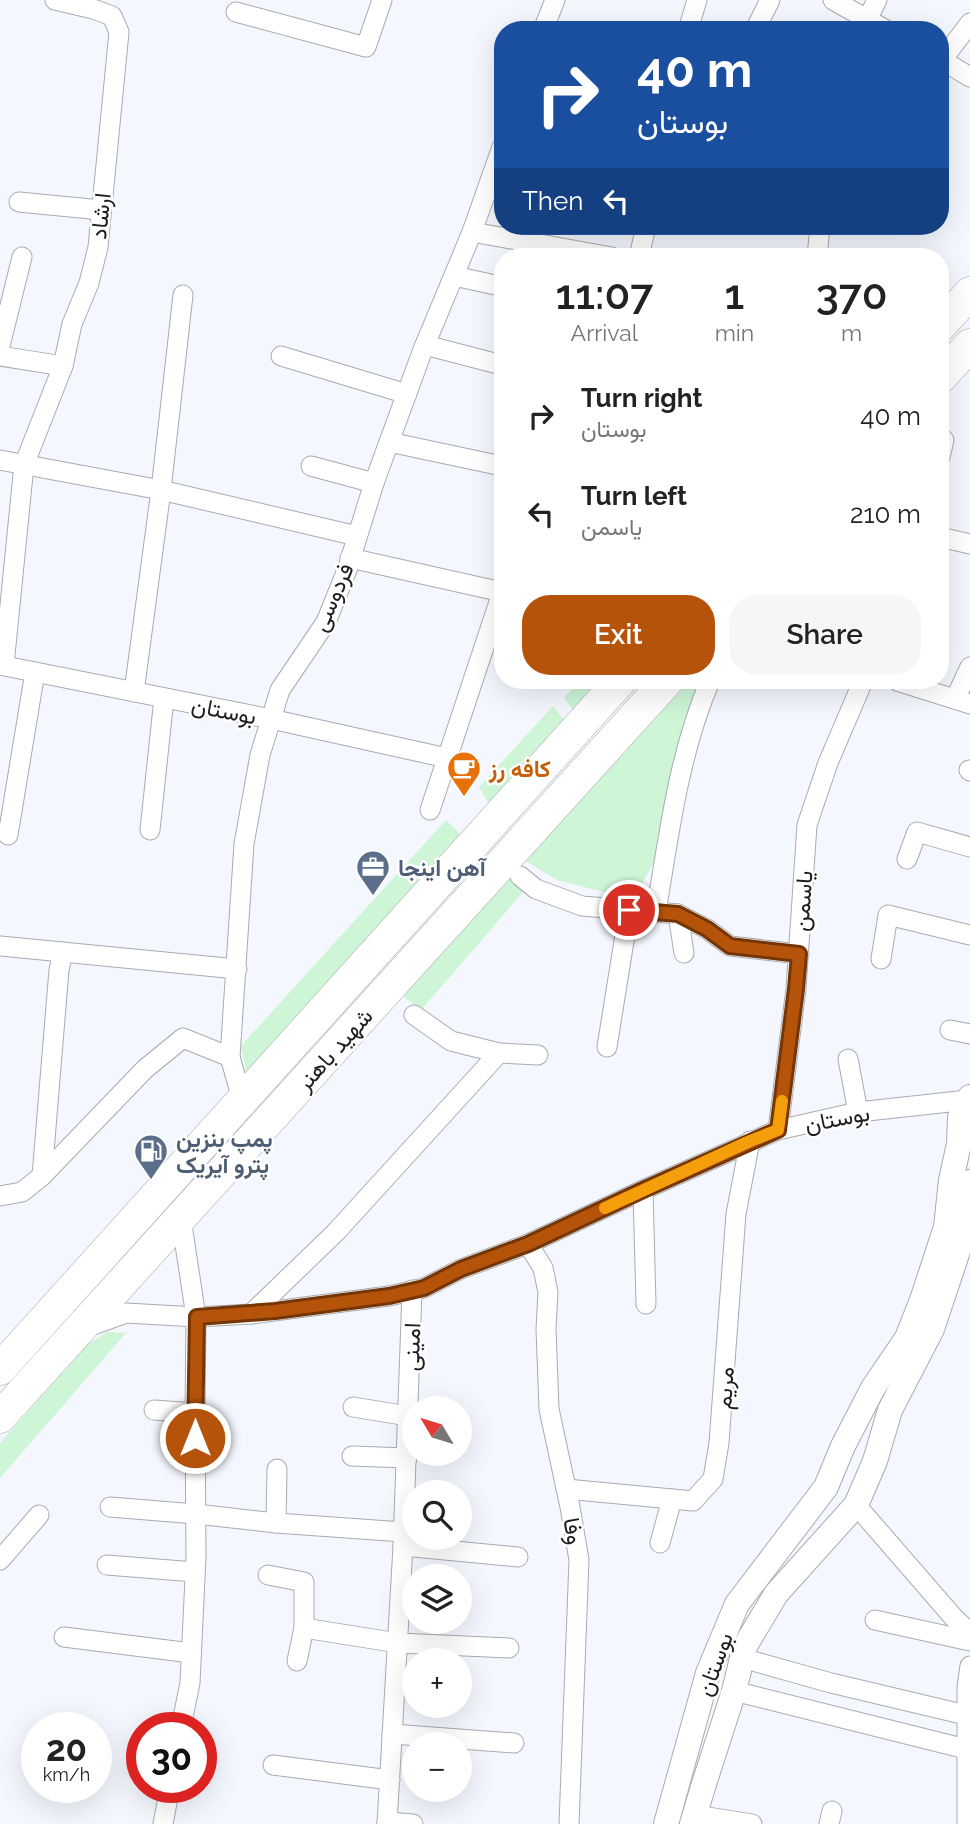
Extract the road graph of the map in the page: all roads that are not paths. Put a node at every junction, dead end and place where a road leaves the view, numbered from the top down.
1 (55, 0) edge
2 (382, 0) edge
3 (555, 0) edge
4 (697, 0) edge
5 (770, 0) edge
6 (834, 0) edge
7 (877, 0) edge
8 (236, 12) dead end
9 (547, 21) edge
10 (691, 21) edge
11 (760, 21) edge
12 (869, 21) edge
13 (877, 21) edge
14 (970, 23) edge
15 (949, 49) edge
16 (949, 64) edge
17 (970, 77) edge
18 (494, 170) edge
19 (19, 202) dead end
20 (101, 210) junction
21 (472, 232) junction
22 (562, 248) edge
23 (22, 257) dead end
24 (454, 276) junction
25 (494, 285) edge
26 (183, 295) dead end
27 (425, 345) junction
28 (970, 345) edge
29 (0, 346) edge
30 (0, 356) edge
31 (281, 356) dead end
32 (494, 363) edge
33 (63, 366) junction
34 (949, 369) edge
35 (407, 394) junction
36 (388, 442) junction
37 (0, 460) edge
38 (494, 464) edge
39 (24, 465) junction
40 (311, 466) dead end
41 (374, 483) junction
42 (161, 490) junction
43 (357, 536) junction
44 (949, 539) edge
45 (970, 544) edge
46 (350, 558) junction
47 (494, 590) edge
48 (494, 616) edge
49 (2, 665) edge
50 (970, 667) edge
51 (34, 672) junction
52 (613, 689) edge
53 (660, 689) edge
54 (707, 689) edge
55 (860, 689) edge
56 (922, 689) edge
57 (134, 692) junction
58 (164, 698) junction
59 (962, 702) edge
60 (271, 719) junction
61 (447, 758) junction
62 (430, 810) dead end
63 (150, 830) dead end
64 (8, 835) dead end
65 (970, 847) edge
66 (907, 859) dead end
67 (520, 876) dead end
68 (440, 880) junction
69 (629, 910) junction
70 (656, 912) junction
71 (678, 914) junction
72 (438, 933) junction
73 (970, 935) edge
74 (0, 946) edge
75 (63, 952) junction
76 (684, 953) dead end
77 (799, 954) junction
78 (881, 959) dead end
79 (237, 969) junction
80 (414, 1015) dead end
81 (950, 1030) dead end
82 (970, 1034) edge
83 (607, 1047) dead end
84 (499, 1053) junction
85 (538, 1055) dead end
86 (230, 1057) junction
87 (848, 1059) dead end
88 (242, 1099) junction
89 (969, 1099) edge
90 (858, 1112) junction
91 (778, 1130) junction
92 (750, 1141) junction
93 (42, 1176) junction
94 (970, 1182) edge
95 (643, 1190) junction
96 (0, 1196) edge
97 (181, 1218) junction
98 (528, 1244) junction
99 (964, 1253) edge
100 (412, 1290) junction
101 (646, 1304) dead end
102 (251, 1314) junction
103 (197, 1317) junction
104 (36, 1329) junction
105 (79, 1330) junction
106 (0, 1345) edge
107 (0, 1369) edge
108 (409, 1396) edge
109 (353, 1407) dead end
110 (154, 1410) dead end
111 (195, 1413) junction
112 (402, 1415) edge
113 (0, 1417) edge
114 (352, 1456) dead end
115 (402, 1458) edge
116 (277, 1469) dead end
117 (566, 1489) junction
118 (672, 1499) junction
119 (856, 1505) junction
120 (110, 1507) dead end
121 (196, 1514) junction
122 (39, 1516) dead end
123 (276, 1523) junction
124 (402, 1539) edge
125 (660, 1543) dead end
126 (402, 1550) edge
127 (470, 1550) edge
128 (518, 1558) dead end
129 (0, 1560) edge
130 (107, 1565) dead end
131 (195, 1572) junction
132 (268, 1575) dead end
133 (875, 1620) dead end
134 (304, 1628) junction
135 (969, 1630) edge
136 (64, 1637) dead end
137 (397, 1643) junction
138 (509, 1648) dead end
139 (191, 1653) junction
140 (742, 1658) junction
141 (297, 1661) dead end
142 (970, 1666) edge
143 (734, 1690) junction
144 (184, 1712) edge
145 (966, 1715) junction
146 (392, 1734) junction
147 (513, 1743) dead end
148 (966, 1749) junction
149 (274, 1765) dead end
150 (390, 1780) junction
151 (167, 1803) edge
152 (694, 1820) edge
153 (387, 1823) edge
154 (163, 1824) edge
155 (413, 1824) edge
156 (569, 1824) edge
157 (666, 1824) edge
158 (752, 1824) edge
159 (967, 1824) edge

1 - 20 street, ارشاد
2 - 8 street
3 - 9 street
4 - 10 street
5 - 11 street
6 - 12 street
7 - 13 street
14 - 15 street
16 - 17 street
18 - 21 street, فردوسی
19 - 20 street
20 - 33 street, ارشاد
21 - 22 street
21 - 24 street, فردوسی
23 - 29 street
24 - 25 street
24 - 27 street, فردوسی
26 - 42 street
27 - 32 street
27 - 35 street, فردوسی
28 - 34 main road
30 - 33 street
31 - 35 street
33 - 39 street, ارشاد
35 - 36 street, فردوسی
36 - 38 street
36 - 41 street, فردوسی
37 - 39 street
39 - 42 street
39 - 49 street, ارشاد
40 - 41 street
41 - 43 street, فردوسی
42 - 43 street
42 - 57 street
43 - 46 street, فردوسی
44 - 45 street
46 - 47 street
46 - 60 street, فردوسی
48 - 61 street
49 - 51 street, بوستان
50 - 59 street
51 - 57 street, بوستان
51 - 64 street
52 - 68 main road, شهید باهنر
53 - 72 main road, شهید باهنر
54 - 70 street
55 - 77 street, یاسمن
56 - 59 street
57 - 58 street, بوستان
58 - 60 street, بوستان
58 - 63 street
60 - 61 street, بوستان
60 - 79 street, فردوسی
61 - 62 street
65 - 66 street
67 - 69 street
68 - 72 main road
68 - 88 main road, شهید باهنر
69 - 70 street
69 - 83 street
70 - 71 street
71 - 76 street
71 - 77 street
72 - 97 main road, شهید باهنر
73 - 78 street
74 - 75 street
75 - 79 street
75 - 93 street
77 - 91 street, یاسمن
79 - 86 street, فردوسی
80 - 84 street
81 - 82 street
84 - 85 street
84 - 102 street
86 - 88 street, فردوسی
86 - 93 street
87 - 90 street
88 - 104 main road, شهید باهنر
89 - 90 street, بوستان
89 - 157 street, بوستان
90 - 91 street, بوستان
91 - 92 street, بوستان
92 - 95 street, بوستان
92 - 118 street, مریم
93 - 96 street
94 - 99 street, بوستان
95 - 98 street, بوستان
95 - 101 street
97 - 103 street
97 - 105 main road, شهید باهنر
98 - 100 street, بوستان
98 - 117 street, وفا
99 - 119 street, بوستان
100 - 102 street, بوستان
100 - 108 street, امینی
102 - 103 street, بوستان
103 - 105 street, بوستان
103 - 111 street
104 - 106 street
104 - 107 main road, شهید باهنر
105 - 113 main road, شهید باهنر
109 - 112 street
110 - 111 street
111 - 121 street
114 - 115 street
116 - 123 street
117 - 118 street, مریم
117 - 156 street, وفا
118 - 125 street
119 - 135 street
119 - 140 street, بوستان
120 - 121 street
121 - 123 street
121 - 131 street
122 - 129 street
123 - 124 street
126 - 137 street, امینی
127 - 128 street
130 - 131 street
131 - 139 street
132 - 134 street
133 - 135 street
134 - 137 street
134 - 141 street
136 - 139 street
137 - 138 street
137 - 146 street, امینی
139 - 144 street
140 - 143 street, بوستان
140 - 145 street
142 - 145 street
143 - 148 street
143 - 152 street, بوستان
145 - 148 street
146 - 147 street
146 - 150 street, امینی
148 - 159 street
149 - 150 street
150 - 153 street, امینی
151 - 154 street
152 - 158 street
153 - 155 street

